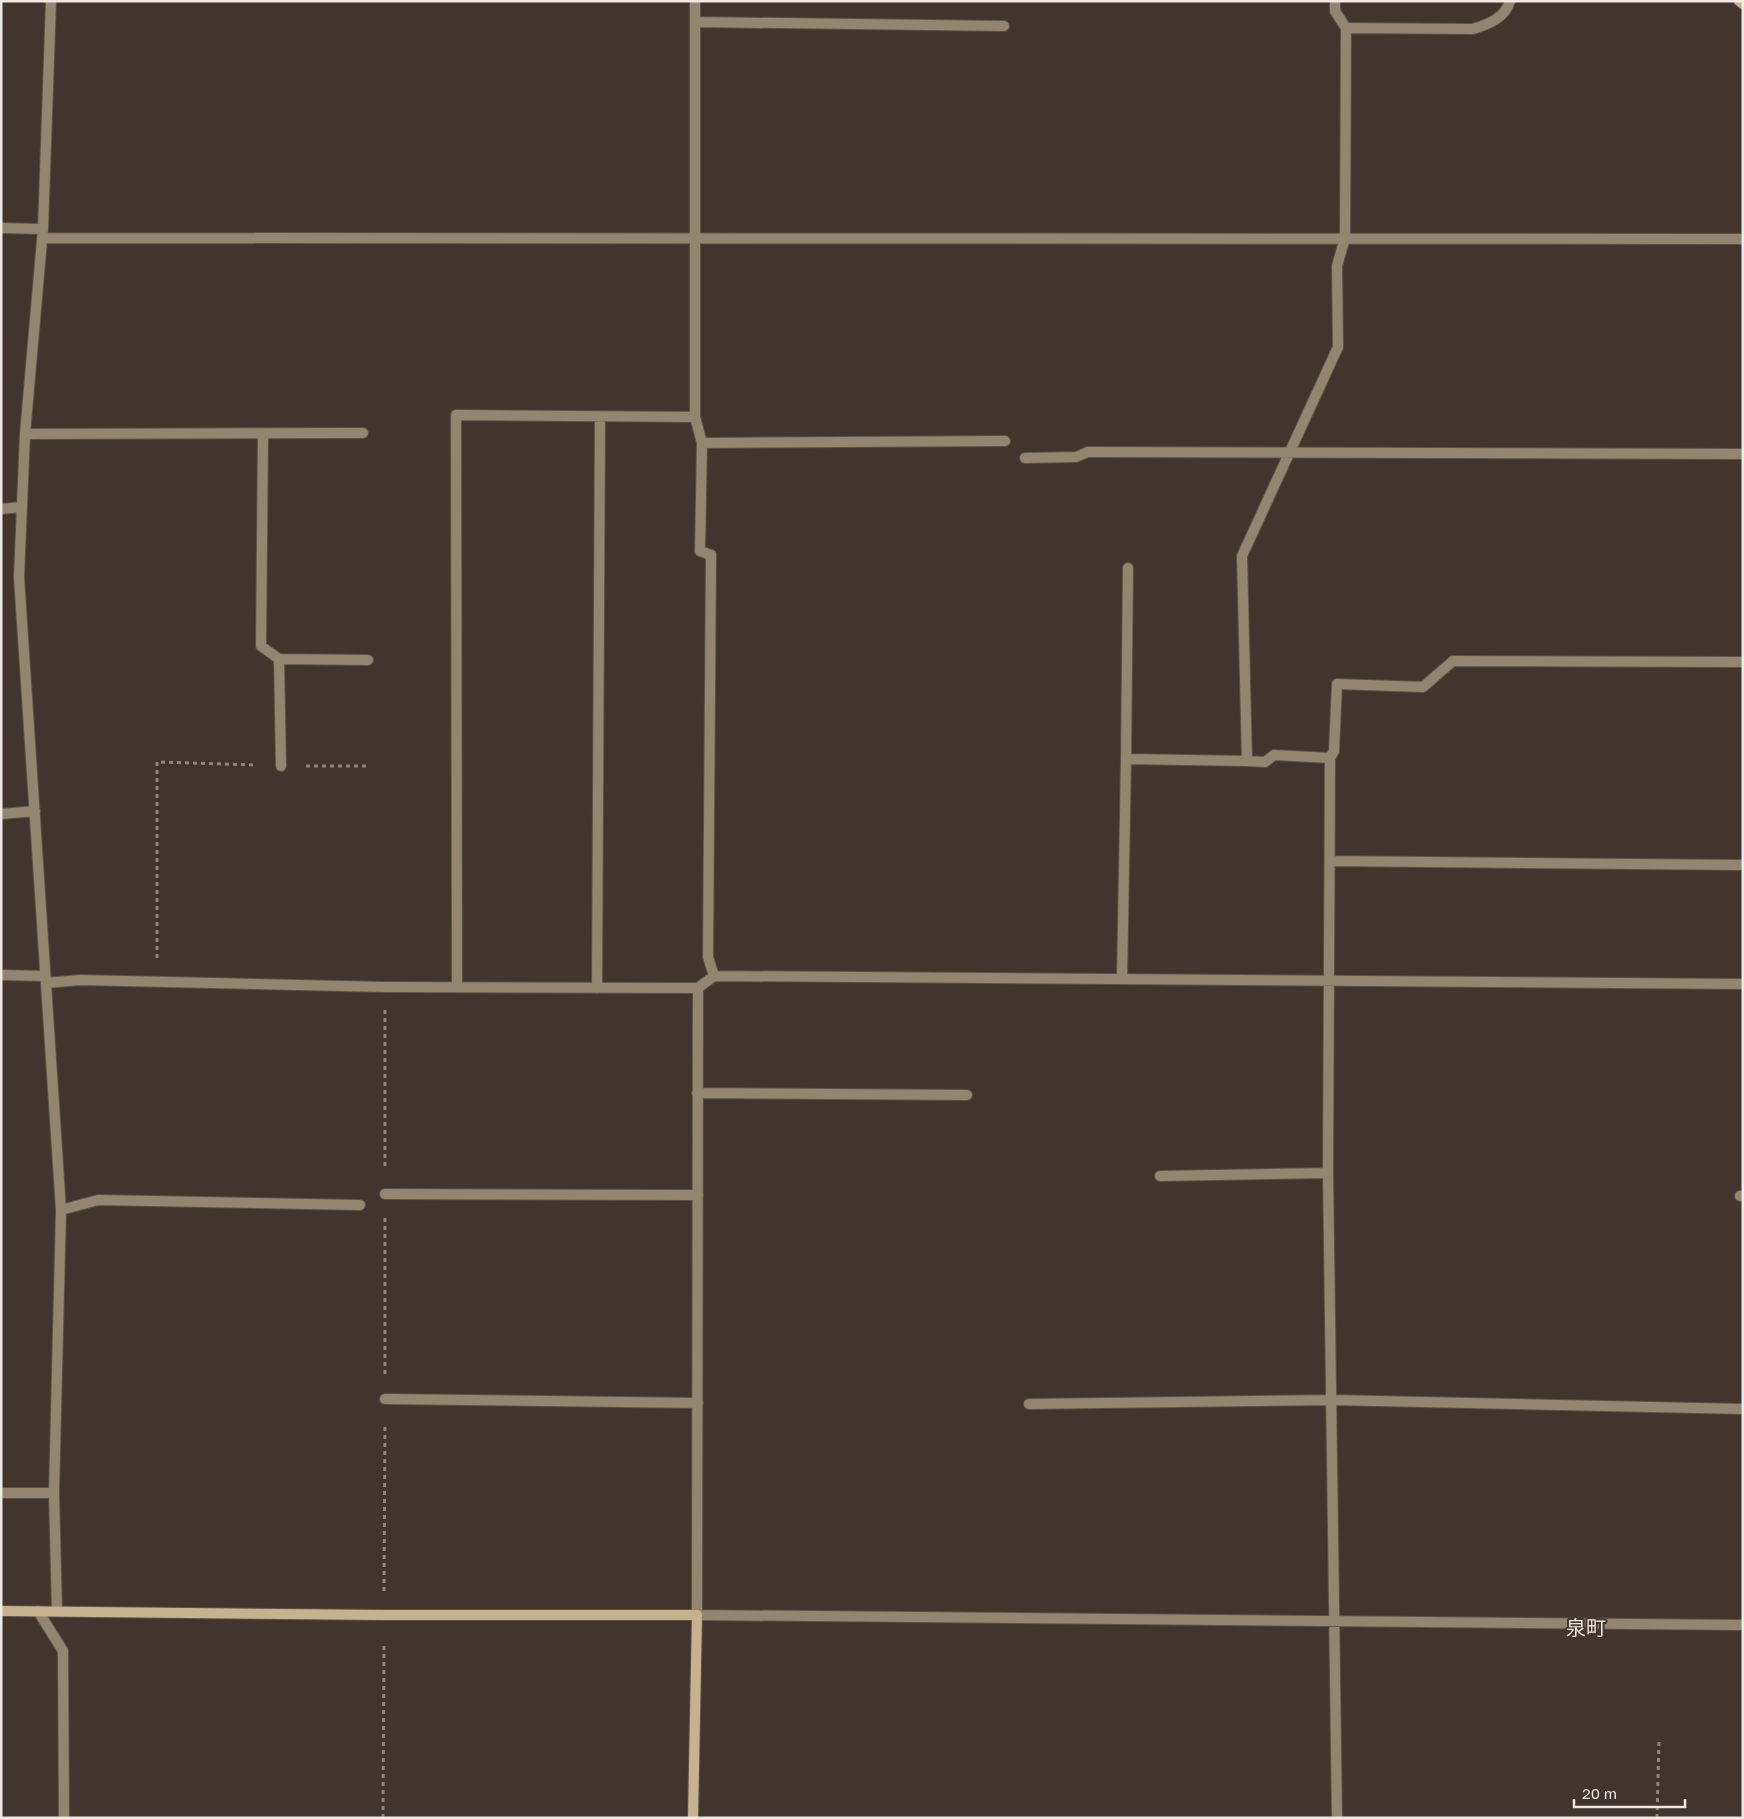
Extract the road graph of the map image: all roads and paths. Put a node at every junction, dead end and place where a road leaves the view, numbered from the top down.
1 (51, 1) edge
2 (695, 1) edge
3 (1335, 1) edge
4 (1510, 1) edge
5 (1739, 1) edge
6 (1743, 4) edge
7 (695, 22) junction
8 (1004, 26) dead end
9 (1346, 28) junction
10 (1, 228) edge
11 (43, 234) junction
12 (1345, 238) junction
13 (696, 239) junction
14 (1743, 239) edge
15 (600, 417) junction
16 (695, 417) junction
17 (363, 433) dead end
18 (25, 434) junction
19 (262, 435) junction
20 (1005, 442) dead end
21 (702, 443) junction
22 (1290, 452) junction
23 (1743, 454) edge
24 (1025, 458) dead end
25 (21, 507) junction
26 (1, 509) edge
27 (1128, 568) dead end
28 (279, 659) junction
29 (368, 660) dead end
30 (1743, 662) edge
31 (1330, 758) junction
32 (1126, 759) junction
33 (1247, 761) junction
34 (281, 766) junction
35 (369, 766) dead end
36 (35, 811) junction
37 (1, 814) edge
38 (1330, 862) junction
39 (1743, 865) edge
40 (1, 975) edge
41 (714, 976) junction
42 (1122, 979) junction
43 (45, 980) junction
44 (1329, 981) junction
45 (157, 982) junction
46 (1743, 984) edge
47 (384, 987) junction
48 (457, 987) junction
49 (597, 988) junction
50 (698, 988) junction
51 (697, 1093) junction
52 (967, 1095) dead end
53 (1328, 1173) junction
54 (1160, 1176) dead end
55 (385, 1194) junction
56 (698, 1195) junction
57 (360, 1205) dead end
58 (61, 1210) junction
59 (385, 1399) junction
60 (1332, 1400) junction
61 (698, 1403) junction
62 (1029, 1404) dead end
63 (1743, 1409) edge
64 (1, 1493) edge
65 (54, 1493) junction
66 (1, 1611) edge
67 (38, 1611) junction
68 (57, 1611) junction
69 (384, 1614) junction
70 (697, 1615) junction
71 (1335, 1621) junction
72 (1743, 1625) edge
73 (384, 1643) dead end
74 (1659, 1740) dead end
75 (64, 1818) edge
76 (383, 1818) edge
77 (693, 1818) edge
78 (1336, 1818) edge
79 (1657, 1818) edge

1 - 11 street
2 - 7 street
3 - 9 street
4 - 9 street
5 - 6 street
7 - 8 street
7 - 13 street
9 - 12 street
10 - 11 street
11 - 13 street
11 - 18 street
12 - 13 street
12 - 14 street
12 - 22 street
13 - 16 street
15 - 16 street
15 - 48 street
15 - 49 street
16 - 21 street
17 - 19 street
18 - 19 street
18 - 25 street
19 - 28 street
20 - 21 street
21 - 41 street
22 - 23 street
22 - 24 street
22 - 33 street
25 - 26 street
25 - 36 street
27 - 32 street
28 - 29 street
28 - 34 street
30 - 31 street
31 - 33 street
31 - 38 street
32 - 33 street
32 - 42 street
34 - 35 path
34 - 45 path
36 - 37 street
36 - 43 street
38 - 39 street
38 - 44 street
40 - 43 street
41 - 42 street
41 - 50 street
42 - 44 street
43 - 45 street
43 - 58 street
44 - 46 street
44 - 53 street
45 - 47 street
47 - 48 street
47 - 55 path
48 - 49 street
49 - 50 street
50 - 51 street
51 - 52 street
51 - 56 street
53 - 54 street
53 - 60 street
55 - 56 street
55 - 59 path
56 - 61 street
57 - 58 street
58 - 65 street
59 - 61 street
59 - 69 path
60 - 62 street
60 - 63 street
60 - 71 street
61 - 70 street
64 - 65 street
65 - 68 street
66 - 67 street
67 - 68 street
67 - 75 street
68 - 69 street
69 - 70 street
70 - 71 street
70 - 77 street
71 - 72 street
71 - 78 street
73 - 76 path
74 - 79 path

